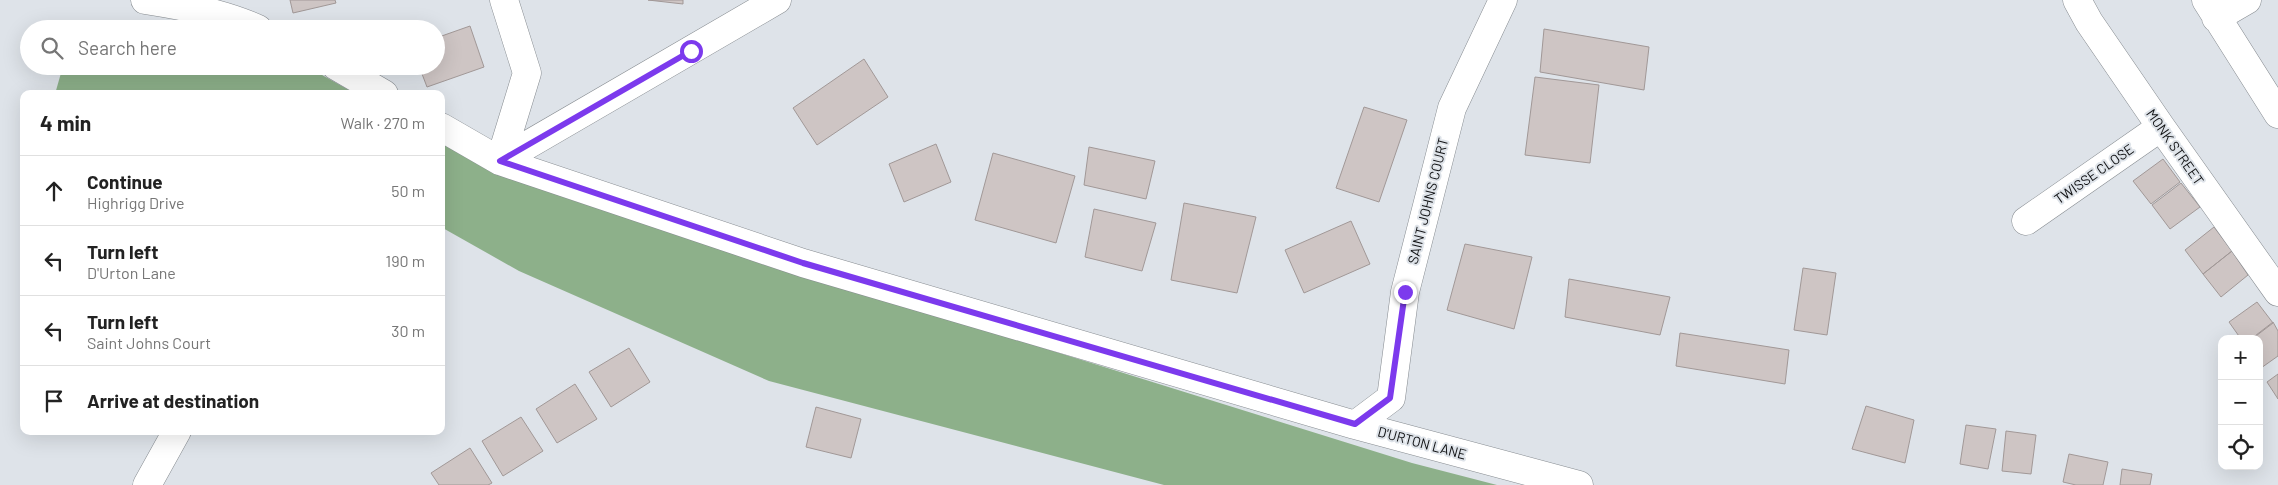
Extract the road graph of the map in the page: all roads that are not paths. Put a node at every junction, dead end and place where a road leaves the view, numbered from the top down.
1 (145, 0) edge
2 (504, 0) edge
3 (778, 0) edge
4 (1503, 0) edge
5 (2077, 0) edge
6 (2247, 0) edge
7 (2211, 9) edge
8 (234, 20) edge
9 (351, 75) edge
10 (377, 90) edge
11 (2278, 114) edge
12 (2161, 127) junction
13 (445, 129) edge
14 (500, 161) junction
15 (2026, 221) dead end
16 (2278, 292) edge
17 (1355, 424) junction
18 (175, 435) edge
19 (147, 485) edge
20 (1579, 485) edge

1 - 8 street
2 - 14 street
3 - 14 street
4 - 17 street, SAINT JOHNS COURT
5 - 12 street, MONK STREET
6 - 7 street
7 - 11 street
9 - 10 street
12 - 15 street, TWISSE CLOSE
12 - 16 street, MONK STREET
13 - 14 street, D'URTON LANE
14 - 17 street, D'URTON LANE
17 - 20 street, D'URTON LANE
18 - 19 street

